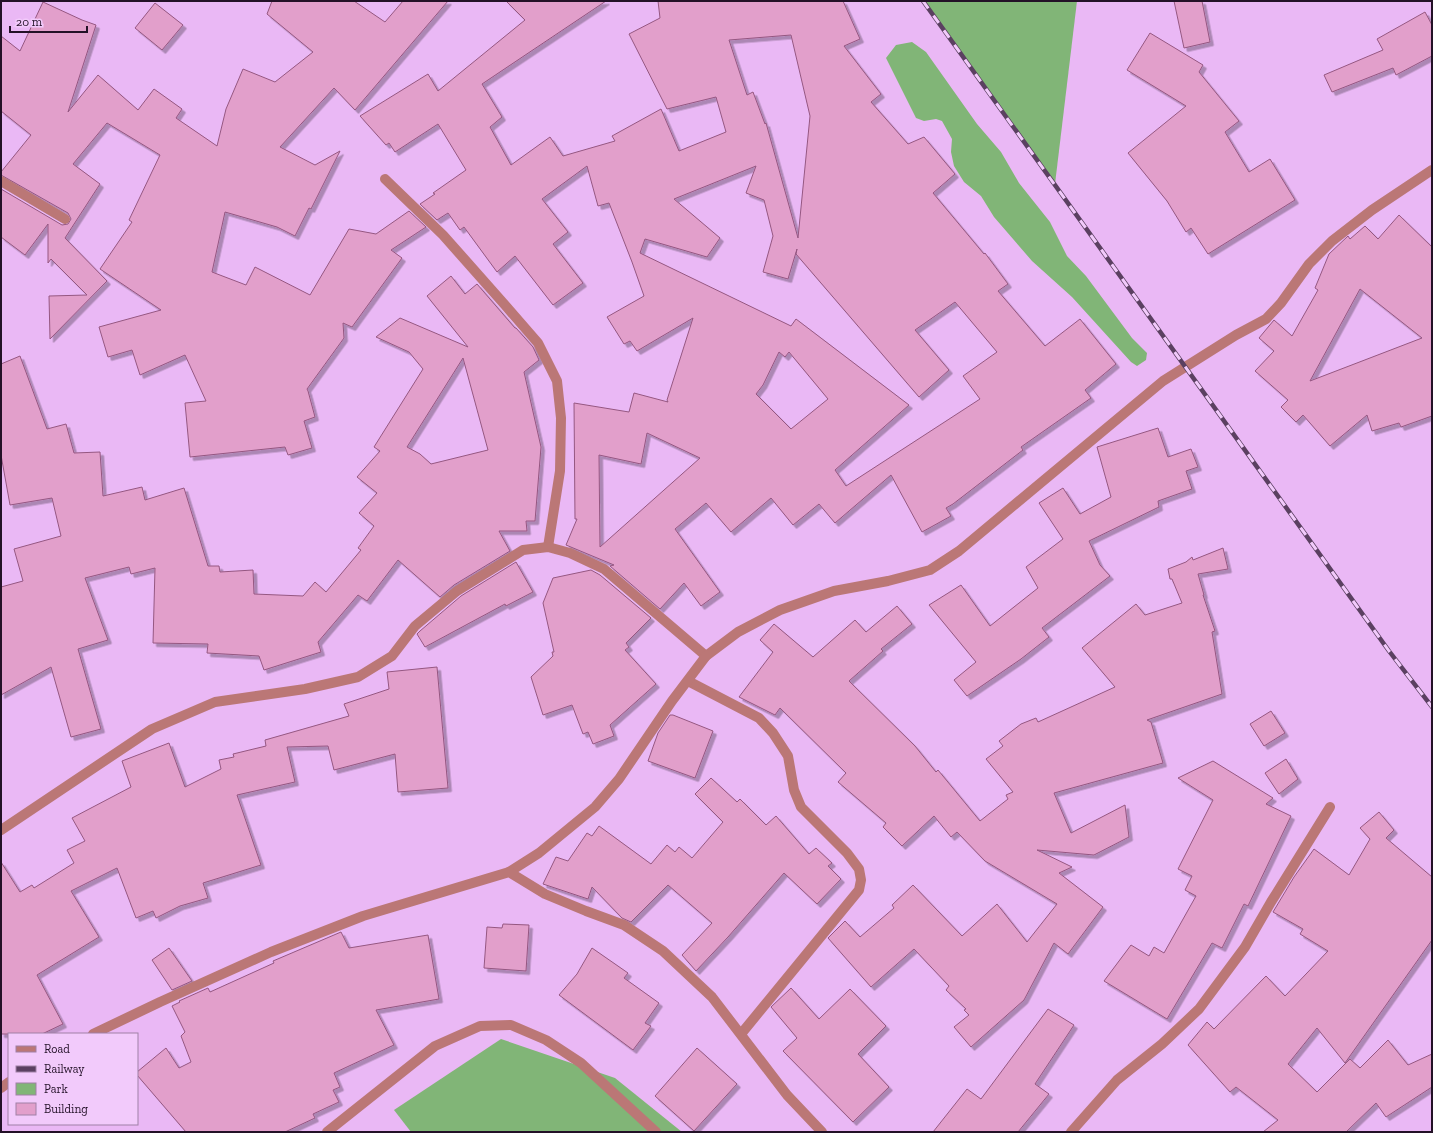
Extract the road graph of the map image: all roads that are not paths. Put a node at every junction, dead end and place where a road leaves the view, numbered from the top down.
1 (1432, 170) edge
2 (385, 179) dead end
3 (1, 181) edge
4 (65, 219) dead end
5 (548, 547) junction
6 (706, 656) junction
7 (688, 681) junction
8 (1330, 807) dead end
9 (1, 830) edge
10 (509, 872) junction
11 (95, 1033) edge
12 (741, 1034) junction
13 (328, 1132) edge
14 (656, 1132) edge
15 (822, 1132) edge
16 (1071, 1132) edge

1 - 6 street
2 - 5 street
3 - 4 street
5 - 6 street
5 - 9 street
6 - 7 street
7 - 10 street
7 - 12 street
8 - 16 street
10 - 11 street
10 - 12 street
12 - 15 street
13 - 14 street

